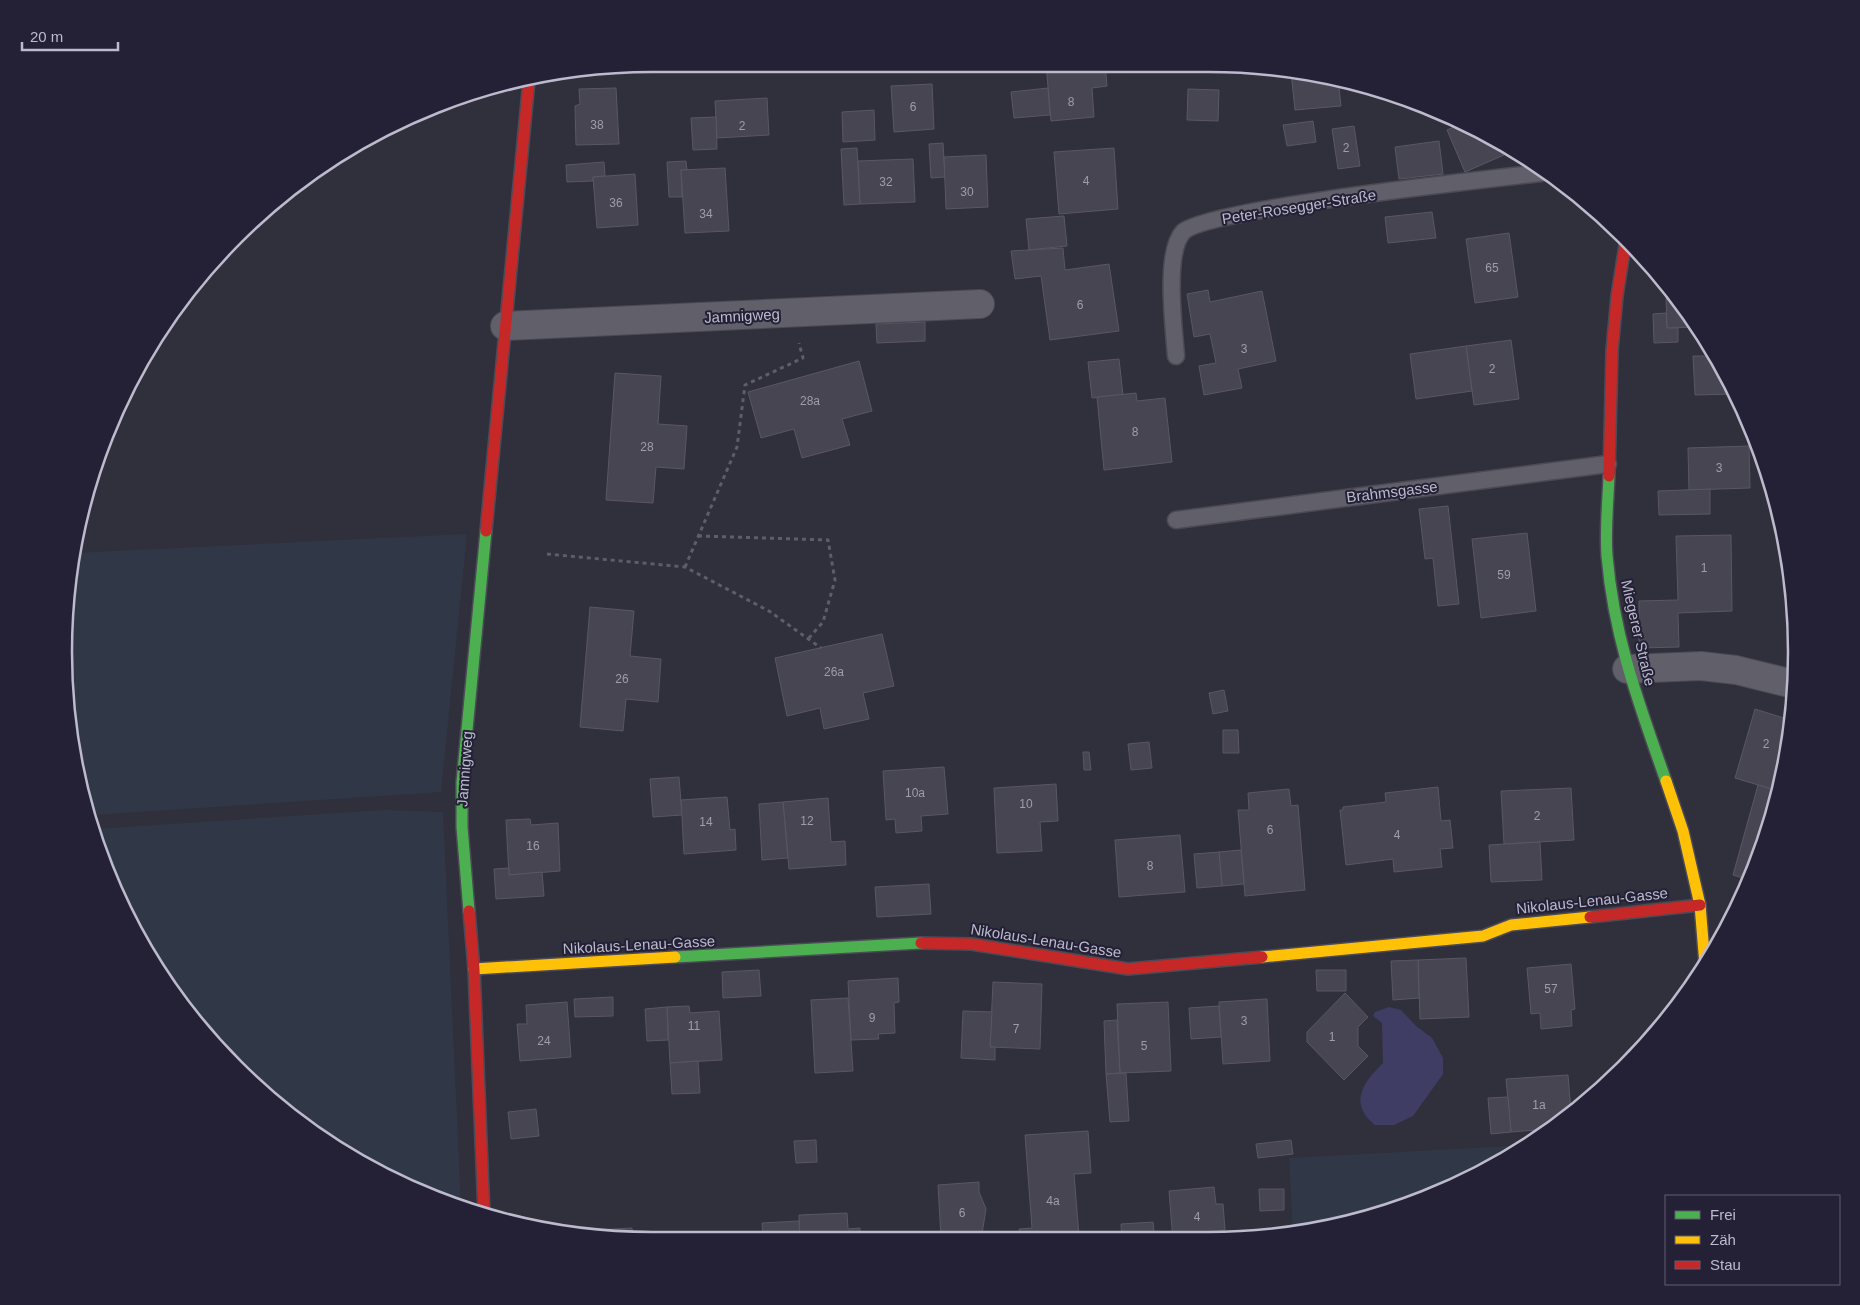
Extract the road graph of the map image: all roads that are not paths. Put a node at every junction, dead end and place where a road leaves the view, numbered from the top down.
1 (528, 86) edge
2 (1535, 174) edge
3 (1624, 249) edge
4 (980, 304) dead end
5 (505, 326) junction
6 (1176, 356) dead end
7 (1608, 464) junction
8 (1176, 520) dead end
9 (1627, 669) junction
10 (1786, 682) edge
11 (1700, 905) junction
12 (1704, 952) edge
13 (474, 969) junction
14 (484, 1207) edge

1 - 5 street, Jamnigweg
2 - 6 lane, Peter-Rosegger-Straße
3 - 7 street, Miegerer Straße
4 - 5 street, Jamnigweg
5 - 13 street, Jamnigweg
7 - 8 lane, Brahmsgasse
7 - 9 street, Miegerer Straße
9 - 10 street
9 - 11 street, Miegerer Straße
11 - 12 street, Miegerer Straße
11 - 13 street, Nikolaus-Lenau-Gasse
13 - 14 street, Jamnigweg

